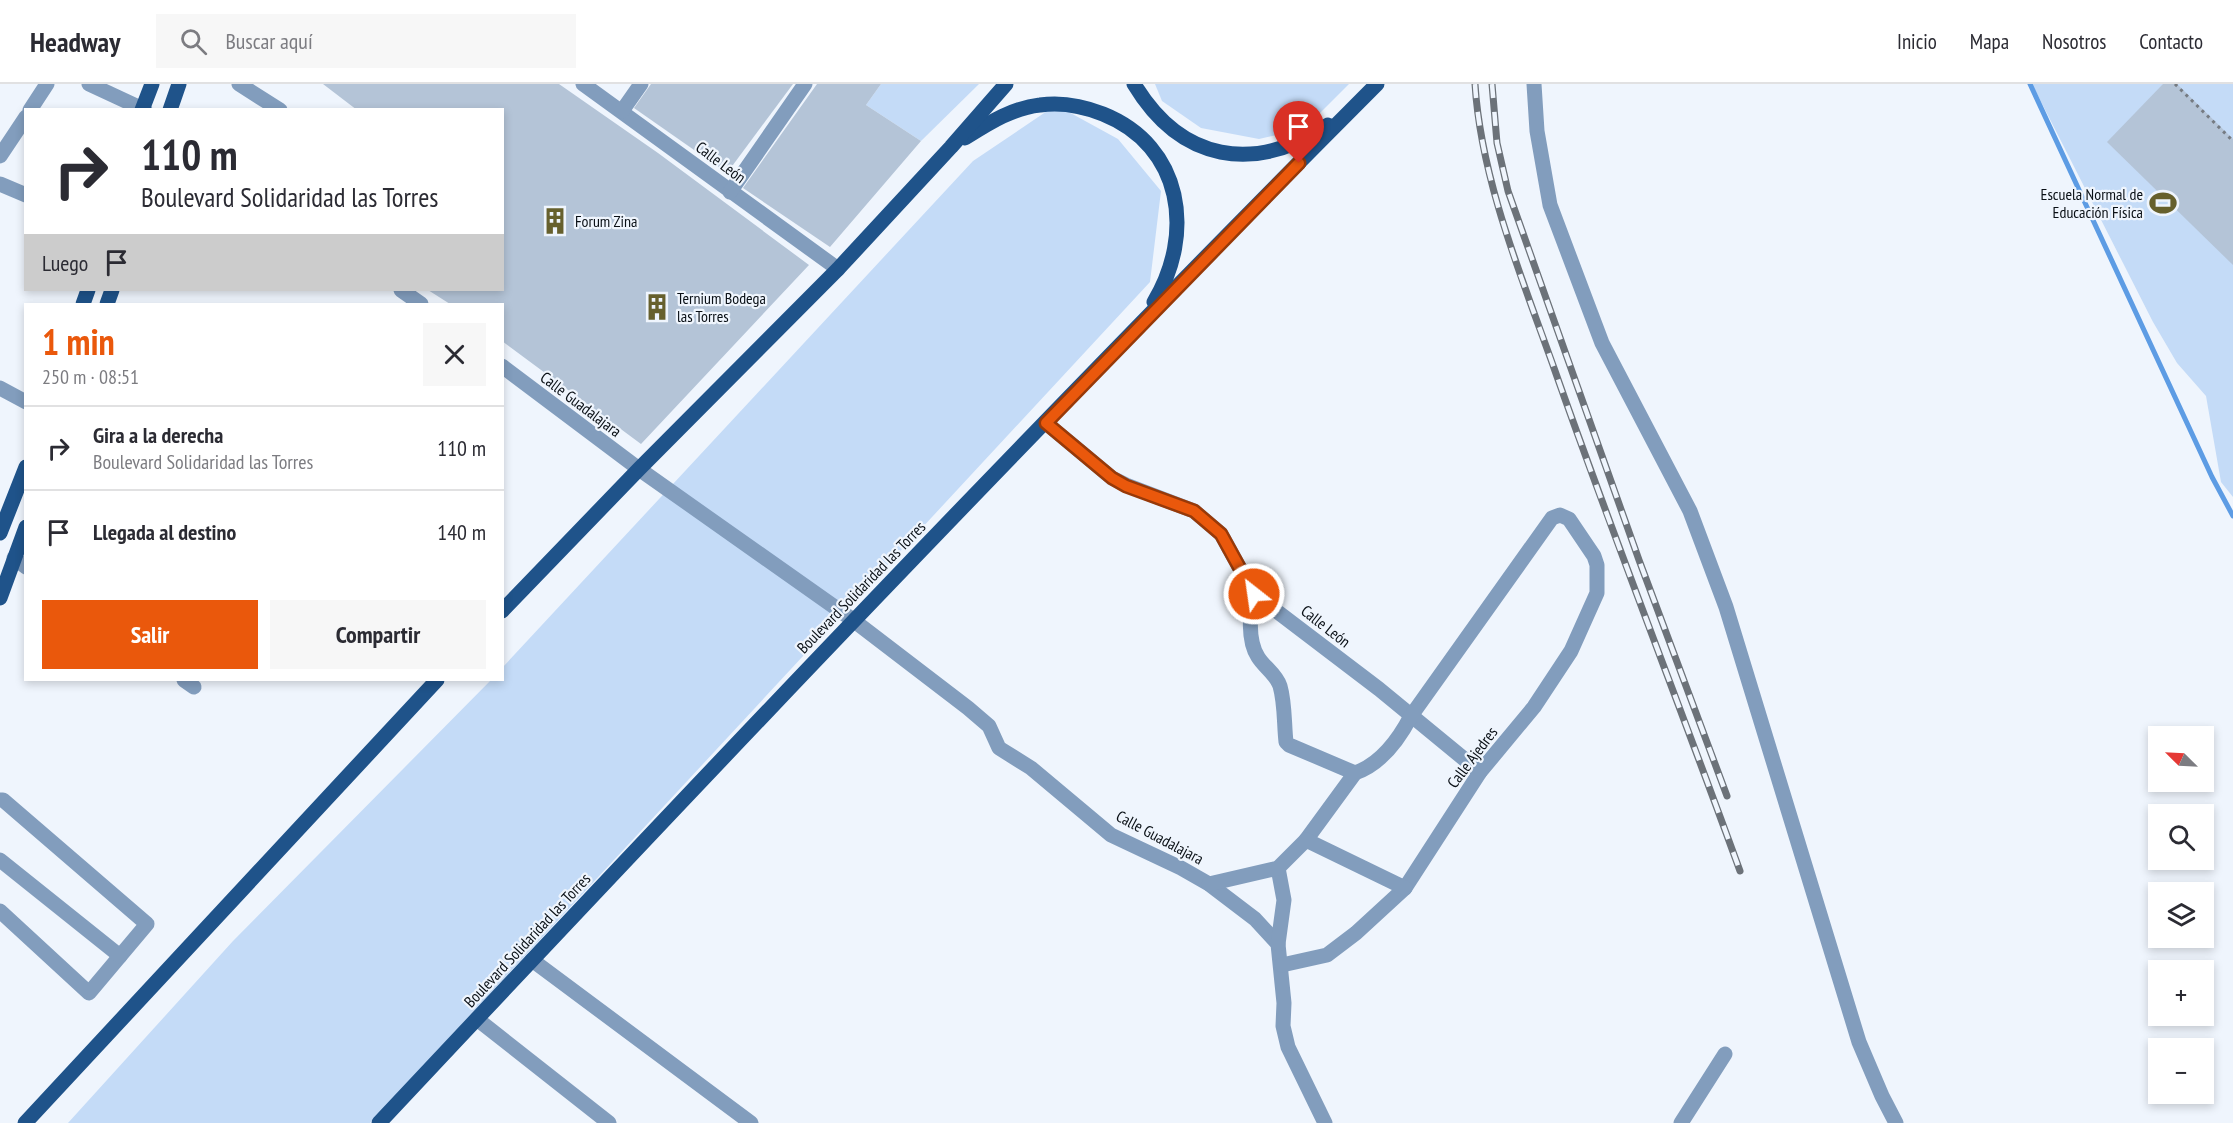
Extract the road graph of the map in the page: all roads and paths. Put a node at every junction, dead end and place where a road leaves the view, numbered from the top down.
1 (47, 84) edge
2 (89, 84) edge
3 (152, 84) edge
4 (179, 84) edge
5 (239, 84) edge
6 (583, 84) edge
7 (641, 84) edge
8 (805, 84) edge
9 (1134, 84) edge
10 (1377, 84) edge
11 (1534, 84) edge
12 (2175, 84) edge
13 (1001, 85) edge
14 (2180, 86) edge
15 (1362, 99) junction
16 (31, 108) edge
17 (142, 108) edge
18 (144, 108) edge
19 (171, 108) edge
20 (277, 108) edge
21 (622, 111) junction
22 (24, 120) edge
23 (2233, 141) edge
24 (951, 147) junction
25 (0, 156) edge
26 (0, 183) edge
27 (730, 192) junction
28 (24, 194) edge
29 (838, 269) junction
30 (402, 291) edge
31 (420, 303) edge
32 (1142, 322) junction
33 (504, 368) edge
34 (0, 388) edge
35 (24, 401) edge
36 (1046, 423) junction
37 (639, 469) junction
38 (24, 472) edge
39 (0, 531) edge
40 (24, 539) edge
41 (20, 562) edge
42 (1254, 594) junction
43 (0, 598) edge
44 (504, 609) edge
45 (853, 620) junction
46 (436, 681) edge
47 (1410, 716) junction
48 (1355, 772) junction
49 (1480, 772) junction
50 (0, 800) edge
51 (1306, 840) junction
52 (0, 860) edge
53 (1278, 868) junction
54 (1209, 885) junction
55 (1406, 888) junction
56 (0, 911) edge
57 (1278, 944) junction
58 (120, 956) junction
59 (532, 960) junction
60 (1282, 965) junction
61 (477, 1019) junction
62 (1725, 1054) dead end
63 (25, 1123) edge
64 (379, 1123) edge
65 (609, 1123) edge
66 (751, 1123) edge
67 (1325, 1123) edge
68 (1681, 1123) edge
69 (1896, 1123) edge

1 - 16 street
2 - 17 street
3 - 18 main road
4 - 19 main road
5 - 20 street
6 - 21 street, Calle León
7 - 21 street
8 - 27 street
9 - 15 main road
10 - 15 main road, Boulevard Solidaridad las Torres
11 - 69 street
12 - 14 path
13 - 24 main road
14 - 23 path
15 - 32 main road, Boulevard Solidaridad las Torres
21 - 27 street, Calle León
22 - 25 street
24 - 29 main road
24 - 32 main road
26 - 28 street
27 - 29 street, Calle León
29 - 37 main road
30 - 31 street
32 - 36 main road, Boulevard Solidaridad las Torres
33 - 37 street, Calle Guadalajara
34 - 35 street
36 - 42 street, Calle León
36 - 45 main road, Boulevard Solidaridad las Torres
37 - 44 main road
37 - 45 street, Calle Guadalajara
38 - 39 main road
40 - 41 main road
41 - 43 main road
42 - 47 street, Calle León
42 - 48 street
45 - 54 street, Calle Guadalajara
45 - 59 main road, Boulevard Solidaridad las Torres
46 - 63 main road
47 - 48 street
47 - 49 street, Calle León
47 - 49 street, Calle Ajedres
48 - 51 street
49 - 55 street, Calle Ajedres
50 - 58 street
51 - 53 street
51 - 55 street
52 - 58 street
53 - 54 street
53 - 57 street
54 - 57 street, Calle Guadalajara
55 - 60 street, Calle Ajedres
56 - 58 street
57 - 60 street
59 - 61 main road, Boulevard Solidaridad las Torres
59 - 66 street
60 - 67 street
61 - 64 main road, Boulevard Solidaridad las Torres
61 - 65 street
62 - 68 street

